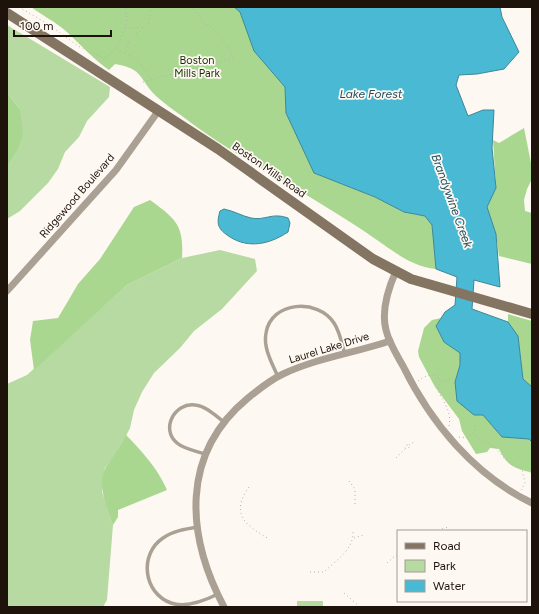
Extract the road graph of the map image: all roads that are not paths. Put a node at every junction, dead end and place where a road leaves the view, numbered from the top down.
1 (7, 13) edge
2 (159, 110) junction
3 (396, 271) junction
4 (7, 291) edge
5 (532, 314) edge
6 (390, 341) junction
7 (345, 355) junction
8 (278, 377) junction
9 (224, 422) junction
10 (205, 454) junction
11 (532, 503) edge
12 (198, 527) junction
13 (218, 594) junction
14 (224, 607) edge

1 - 2 street, Boston Mills Road
2 - 3 street, Boston Mills Road
2 - 4 street, Ridgewood Boulevard
3 - 5 street, Boston Mills Road
3 - 6 street
6 - 7 street, Laurel Lake Drive
6 - 11 street
7 - 8 street, Laurel Lake Drive
7 - 8 lane
8 - 9 street, Laurel Lake Drive
9 - 10 street, Laurel Lake Drive
9 - 10 lane
10 - 12 street, Laurel Lake Drive
12 - 13 street, Laurel Lake Drive
12 - 13 lane
13 - 14 street, Laurel Lake Drive

